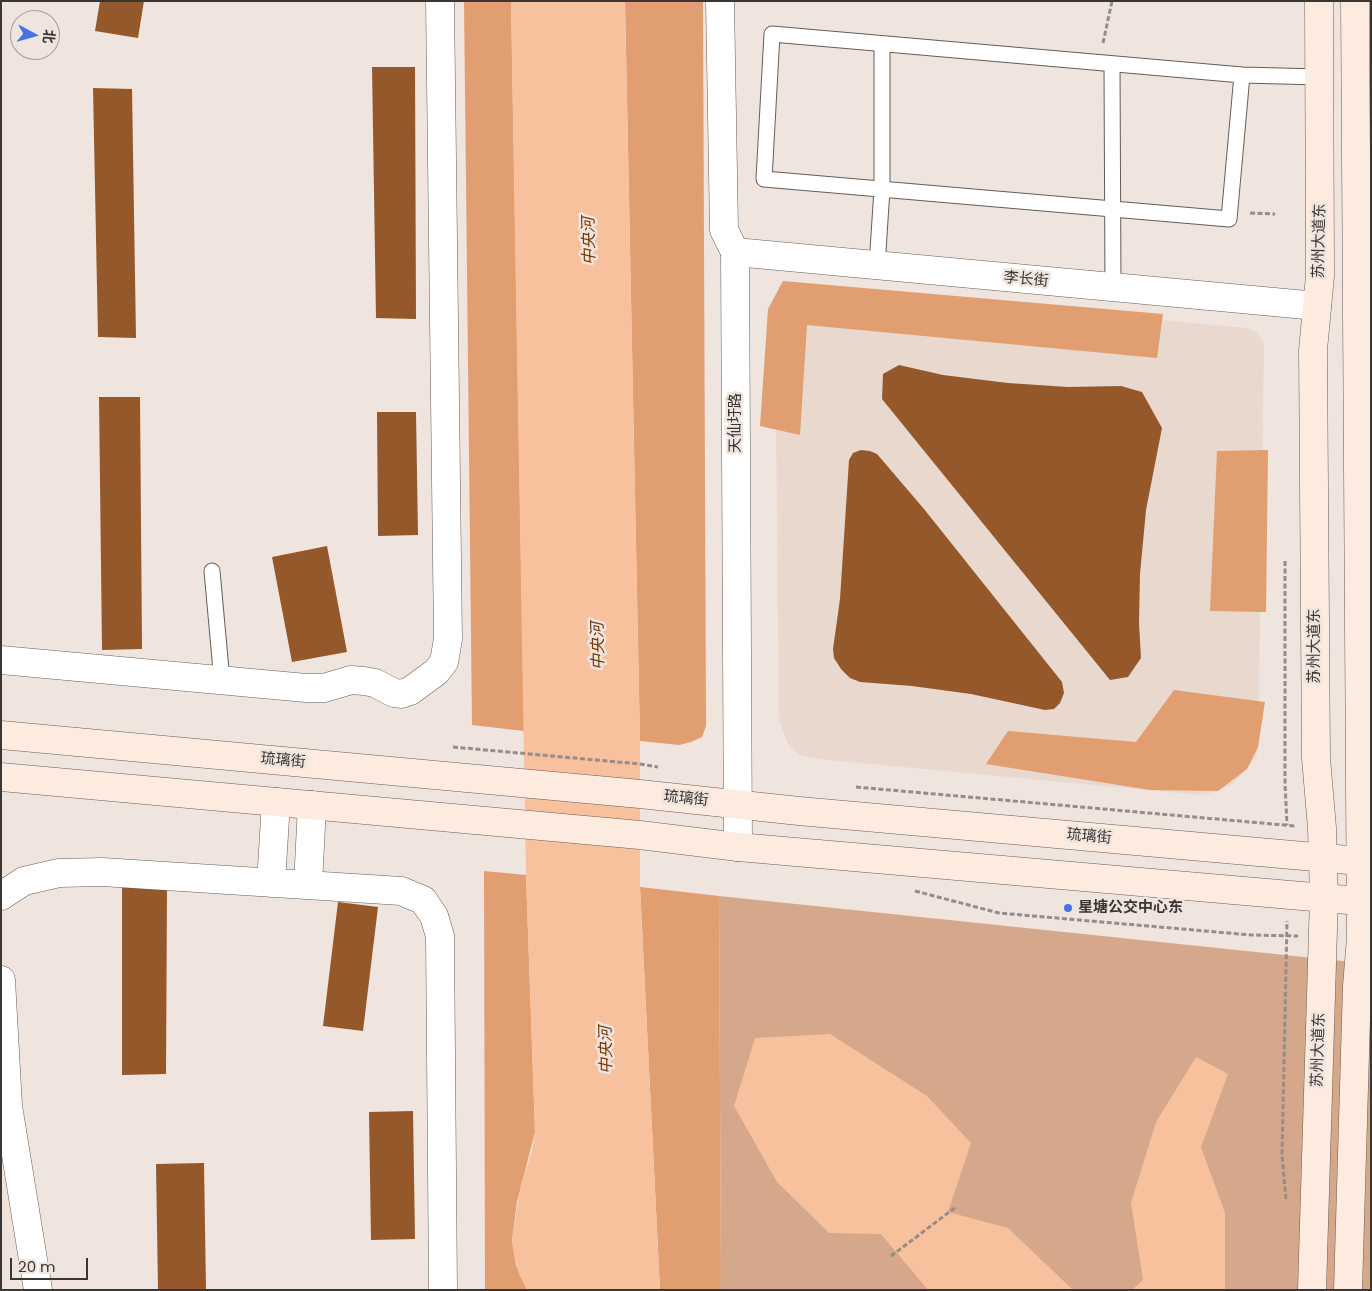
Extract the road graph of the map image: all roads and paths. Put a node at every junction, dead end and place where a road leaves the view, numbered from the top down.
1 (440, 1) edge
2 (720, 1) edge
3 (1112, 1) edge
4 (1319, 1) edge
5 (1355, 1) edge
6 (882, 44) junction
7 (1106, 63) junction
8 (1363, 63) edge
9 (1242, 76) junction
10 (1320, 77) junction
11 (882, 189) junction
12 (1113, 210) junction
13 (736, 252) junction
14 (877, 266) junction
15 (1113, 288) junction
16 (1317, 306) junction
17 (1364, 311) edge
18 (212, 571) dead end
19 (1, 660) edge
20 (222, 681) junction
21 (1, 735) edge
22 (524, 754) dead end
23 (664, 768) dead end
24 (1, 777) edge
25 (851, 786) dead end
26 (276, 802) junction
27 (739, 805) junction
28 (312, 806) junction
29 (1322, 828) junction
30 (738, 847) junction
31 (1323, 856) junction
32 (1366, 861) edge
33 (271, 883) junction
34 (308, 885) junction
35 (906, 890) dead end
36 (1, 896) edge
37 (1324, 897) junction
38 (1365, 901) edge
39 (1324, 937) junction
40 (1, 980) edge
41 (956, 1208) dead end
42 (891, 1256) dead end
43 (38, 1290) edge
44 (443, 1290) edge
45 (1312, 1290) edge
46 (1348, 1290) edge

1 - 20 street
2 - 13 street, 天仙圩路
3 - 7 path
4 - 10 main road, 苏州大道东
5 - 8 main road
6 - 7 lane
6 - 11 lane
6 - 11 lane
7 - 9 lane
7 - 12 lane
8 - 17 main road
9 - 10 lane
9 - 12 lane
10 - 16 main road, 苏州大道东
11 - 12 lane
11 - 14 lane
12 - 15 lane
13 - 14 street, 李长街
13 - 27 street, 天仙圩路
14 - 15 street, 李长街
15 - 16 street, 李长街
16 - 29 main road, 苏州大道东
17 - 32 main road
18 - 20 lane
19 - 20 street
21 - 27 main road, 琉璃街
22 - 23 path
24 - 26 main road
25 - 29 path
26 - 28 main road
26 - 33 street
27 - 30 street, 天仙圩路
27 - 31 main road, 琉璃街
28 - 30 main road
28 - 34 street
29 - 31 main road, 苏州大道东
30 - 37 main road
31 - 32 main road, 琉璃街
31 - 37 main road, 苏州大道东
32 - 38 main road
33 - 34 street
33 - 36 street
34 - 44 street
35 - 39 path
37 - 38 main road
37 - 39 main road, 苏州大道东
38 - 46 main road
39 - 45 main road, 苏州大道东
40 - 43 street
41 - 42 path

